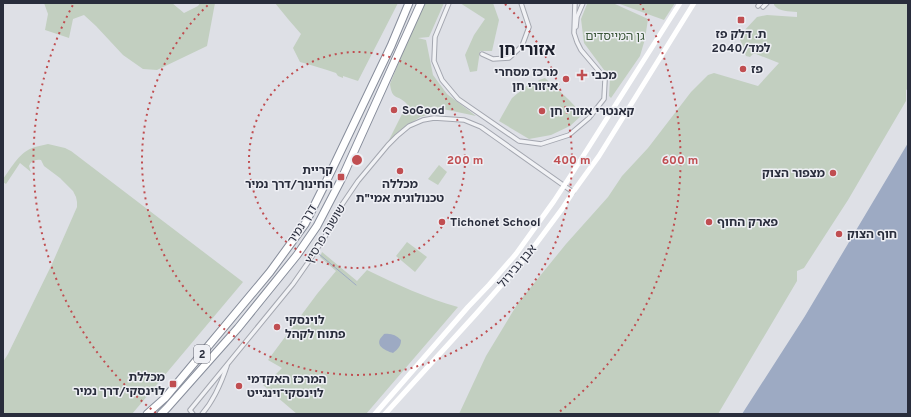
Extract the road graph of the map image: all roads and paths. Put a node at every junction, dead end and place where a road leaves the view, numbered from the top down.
1 (409, 3) edge
2 (421, 3) edge
3 (449, 3) edge
4 (522, 3) edge
5 (575, 3) edge
6 (583, 3) edge
7 (680, 3) edge
8 (694, 3) edge
9 (767, 3) edge
10 (761, 6) edge
11 (574, 33) junction
12 (482, 54) dead end
13 (564, 186) junction
14 (573, 192) junction
15 (228, 364) junction
16 (147, 414) edge
17 (161, 414) edge
18 (194, 414) edge
19 (202, 414) edge
20 (375, 414) edge
21 (385, 414) edge

1 - 16 highway, דרך נמיר / 2
2 - 17 highway, דרך נמיר / 2
3 - 11 street
4 - 12 street
5 - 11 street
6 - 11 street
7 - 13 street, אבן גבירול
8 - 14 street, אבן גבירול
9 - 10 street
13 - 14 street, שושנה פרסיץ
13 - 15 street, שושנה פרסיץ
13 - 20 street, אבן גבירול
14 - 21 street, אבן גבירול
15 - 18 street, שושנה פרסיץ
15 - 19 street

